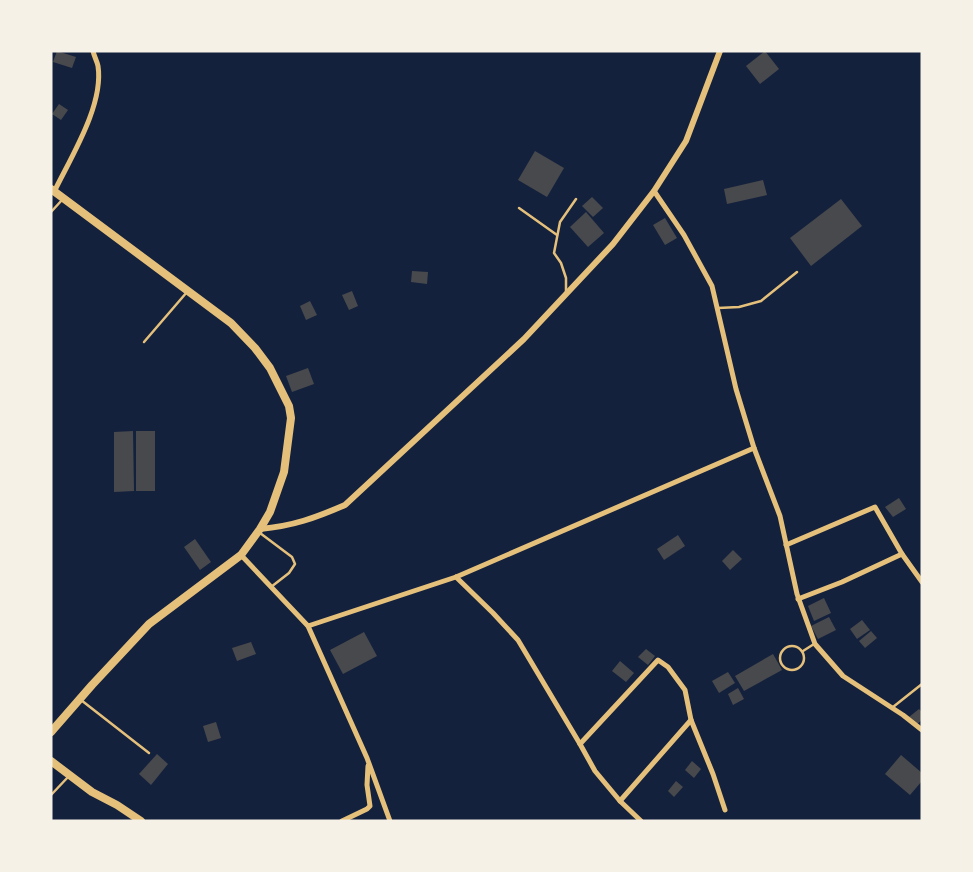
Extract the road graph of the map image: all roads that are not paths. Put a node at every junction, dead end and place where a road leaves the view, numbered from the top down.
1 (93, 51) edge
2 (720, 51) edge
3 (53, 190) edge
4 (654, 191) junction
5 (62, 199) junction
6 (576, 199) dead end
7 (520, 208) dead end
8 (51, 212) edge
9 (557, 235) junction
10 (798, 272) dead end
11 (188, 291) junction
12 (567, 294) junction
13 (718, 308) junction
14 (144, 342) dead end
15 (754, 448) junction
16 (260, 531) junction
17 (786, 545) junction
18 (902, 554) junction
19 (241, 555) junction
20 (456, 577) junction
21 (922, 582) edge
22 (270, 588) junction
23 (798, 599) junction
24 (308, 626) junction
25 (815, 644) junction
26 (803, 651) junction
27 (922, 684) edge
28 (80, 699) junction
29 (892, 708) junction
30 (691, 720) junction
31 (922, 730) edge
32 (51, 732) edge
33 (580, 744) junction
34 (149, 753) dead end
35 (51, 761) edge
36 (368, 764) junction
37 (70, 776) junction
38 (51, 795) edge
39 (620, 801) junction
40 (725, 810) dead end
41 (141, 821) edge
42 (342, 821) edge
43 (390, 821) edge
44 (641, 821) edge

1 - 3 street
2 - 4 street
3 - 5 main road
4 - 12 street
4 - 13 street
5 - 8 lane
5 - 11 main road
6 - 9 lane
7 - 9 lane
9 - 12 lane
10 - 13 lane
11 - 14 lane
11 - 16 main road
12 - 16 street
13 - 15 street
15 - 17 street
15 - 20 street
16 - 19 main road
16 - 22 lane
17 - 18 street
17 - 23 street
18 - 21 street
18 - 23 street
19 - 22 street
19 - 28 main road
20 - 24 street
20 - 33 street
22 - 24 street
23 - 25 street
24 - 36 street
25 - 26 lane
25 - 29 street
26 - 26 lane
27 - 29 lane
28 - 32 main road
28 - 34 lane
29 - 31 street
30 - 33 street
30 - 39 street
30 - 40 street
33 - 39 street
35 - 37 main road
36 - 42 street
36 - 43 street
37 - 38 lane
37 - 41 main road
39 - 44 street

